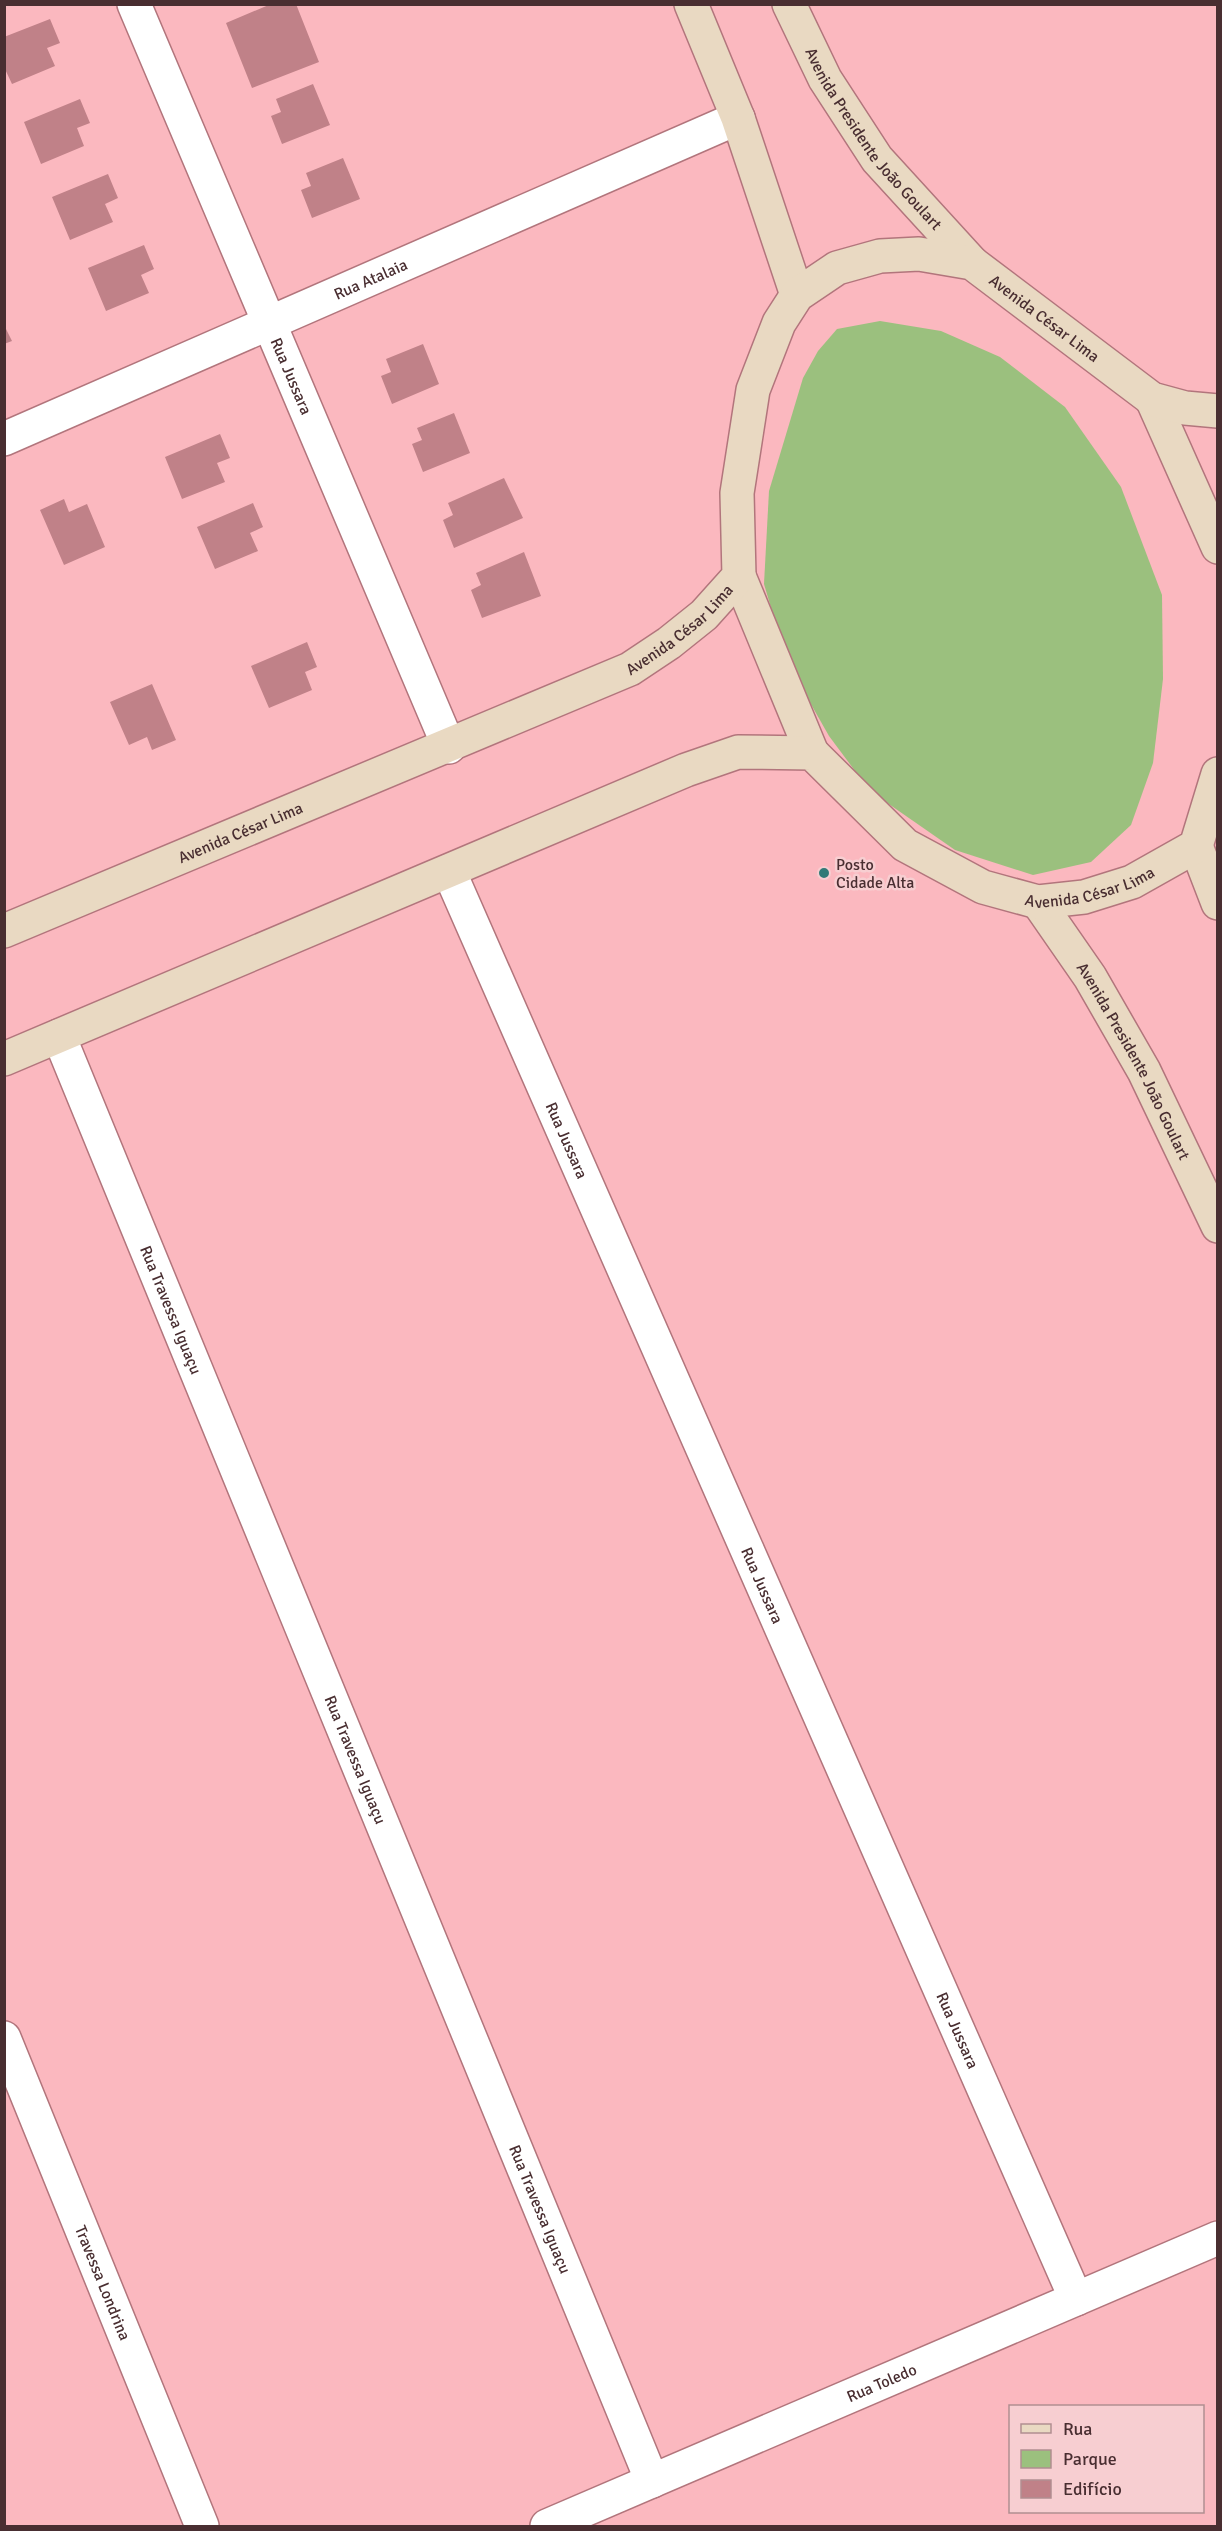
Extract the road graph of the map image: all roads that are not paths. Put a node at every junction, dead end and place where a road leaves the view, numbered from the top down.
1 (134, 4) edge
2 (691, 4) edge
3 (789, 4) edge
4 (738, 118) junction
5 (972, 263) junction
6 (797, 295) junction
7 (269, 324) junction
8 (1152, 399) junction
9 (1218, 411) edge
10 (4, 440) edge
11 (1218, 547) edge
12 (738, 576) junction
13 (449, 747) junction
14 (812, 753) junction
15 (1218, 774) edge
16 (1196, 846) junction
17 (449, 871) junction
18 (1038, 902) junction
19 (1218, 903) edge
20 (4, 931) edge
21 (59, 1036) junction
22 (4, 1059) edge
23 (1218, 1226) edge
24 (4, 2038) edge
25 (1218, 2238) edge
26 (1076, 2299) junction
27 (652, 2481) junction
28 (202, 2526) edge
29 (547, 2526) edge

1 - 7 street, Rua Jussara
2 - 4 street
3 - 5 street, Avenida Presidente João Goulart
4 - 6 street
4 - 7 street, Rua Atalaia
5 - 6 street, Avenida César Lima
5 - 8 street, Avenida César Lima
6 - 12 street, Avenida César Lima
7 - 10 street, Rua Atalaia
7 - 13 street, Rua Jussara
8 - 9 street, Avenida César Lima
8 - 11 street
12 - 13 street, Avenida César Lima
12 - 14 street
13 - 20 street, Avenida César Lima
14 - 17 street
14 - 18 street, Avenida César Lima
15 - 16 street
16 - 18 street, Avenida César Lima
16 - 19 street
17 - 21 street
17 - 26 street, Rua Jussara
18 - 23 street, Avenida Presidente João Goulart
21 - 22 street
21 - 27 street, Rua Travessa Iguaçu
24 - 28 street, Travessa Londrina
25 - 26 street, Rua Toledo
26 - 27 street, Rua Toledo
27 - 29 street, Rua Toledo

